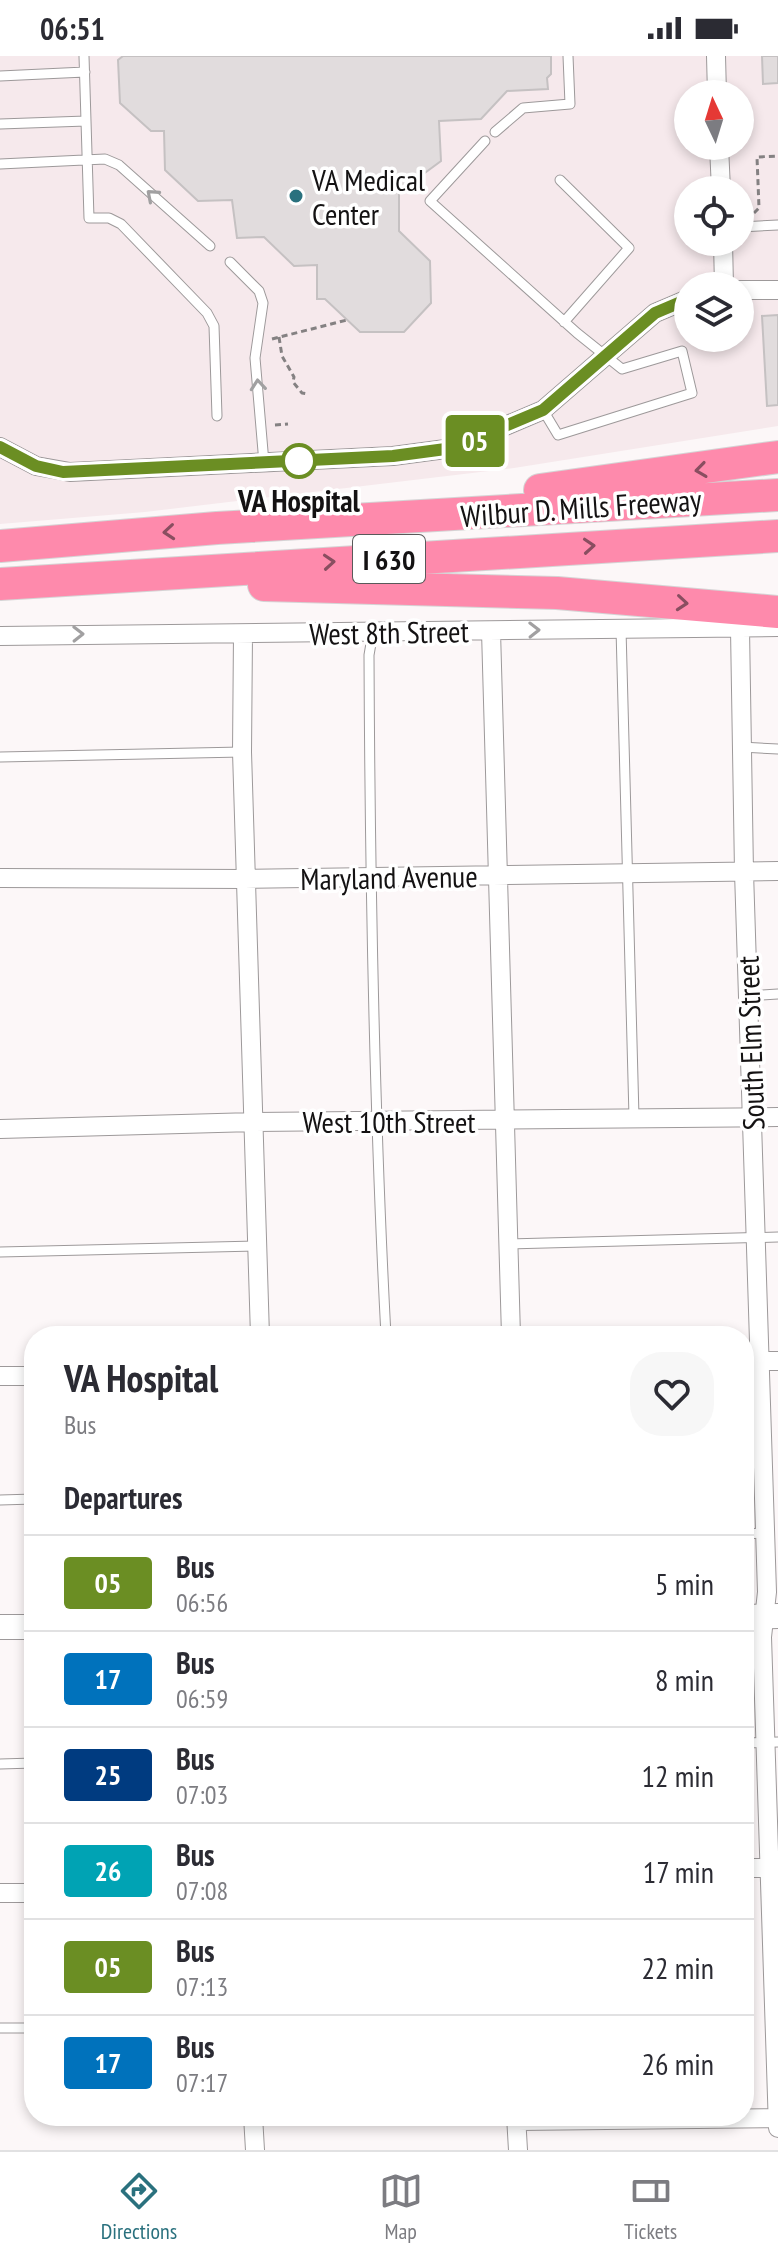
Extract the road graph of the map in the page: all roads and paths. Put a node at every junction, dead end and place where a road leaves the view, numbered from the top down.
1 (84, 56) edge
2 (568, 56) edge
3 (716, 56) edge
4 (85, 72) junction
5 (0, 76) edge
6 (717, 80) edge
7 (86, 121) junction
8 (0, 124) edge
9 (495, 132) dead end
10 (485, 141) dead end
11 (778, 156) edge
12 (88, 161) junction
13 (0, 164) edge
14 (560, 180) dead end
15 (754, 210) edge
16 (778, 225) edge
17 (754, 226) edge
18 (210, 246) dead end
19 (230, 262) dead end
20 (754, 290) edge
21 (778, 290) edge
22 (674, 305) edge
23 (347, 320) dead end
24 (564, 322) junction
25 (279, 337) junction
26 (272, 339) dead end
27 (605, 356) junction
28 (308, 394) dead end
29 (543, 410) junction
30 (217, 416) dead end
31 (288, 424) dead end
32 (275, 425) dead end
33 (0, 447) edge
34 (778, 457) edge
35 (264, 463) junction
36 (778, 495) edge
37 (217, 528) junction
38 (778, 536) edge
39 (0, 546) edge
40 (73, 579) junction
41 (0, 584) edge
42 (778, 612) edge
43 (778, 627) edge
44 (621, 629) junction
45 (740, 629) junction
46 (491, 631) junction
47 (373, 632) junction
48 (243, 634) junction
49 (0, 636) edge
50 (741, 747) junction
51 (778, 749) edge
52 (242, 752) junction
53 (0, 757) edge
54 (778, 871) edge
55 (744, 872) junction
56 (629, 874) junction
57 (499, 875) junction
58 (369, 876) junction
59 (0, 878) edge
60 (245, 879) junction
61 (778, 994) edge
62 (749, 996) junction
63 (634, 1117) junction
64 (778, 1117) edge
65 (752, 1118) junction
66 (503, 1119) junction
67 (375, 1121) junction
68 (254, 1122) junction
69 (0, 1129) edge
70 (757, 1237) junction
71 (778, 1237) edge
72 (507, 1244) junction
73 (257, 1246) junction
74 (0, 1252) edge
75 (260, 1326) edge
76 (385, 1326) edge
77 (511, 1326) edge
78 (761, 1361) edge
79 (0, 1376) edge
80 (24, 1376) edge
81 (771, 1492) edge
82 (24, 1499) edge
83 (0, 1500) edge
84 (765, 1533) junction
85 (754, 1534) edge
86 (761, 1616) edge
87 (0, 1627) edge
88 (24, 1627) edge
89 (772, 1742) edge
90 (24, 1763) edge
91 (0, 1764) edge
92 (774, 1868) edge
93 (0, 1893) edge
94 (24, 1893) edge
95 (776, 1993) edge
96 (0, 2028) edge
97 (24, 2028) edge
98 (754, 2118) edge
99 (778, 2118) edge
100 (254, 2126) edge
101 (516, 2126) edge
102 (778, 2128) edge
103 (255, 2150) edge
104 (518, 2150) edge

1 - 4 lane
2 - 9 lane
3 - 6 street
4 - 5 lane
4 - 7 lane
7 - 8 lane
7 - 12 lane
10 - 24 lane
11 - 15 path
12 - 13 lane
18 -> 12 lane
12 - 30 lane
14 - 24 lane
16 - 17 lane
35 -> 19 lane
20 - 21 street
22 - 27 street
23 - 25 path
24 - 27 lane
25 - 26 path
25 - 28 path
27 - 29 street
27 - 29 lane
29 - 35 street
31 - 32 path
33 - 35 street
34 -> 37 highway
36 - 37 highway, Wilbur D. Mills Freeway / I 630
37 -> 39 highway, Wilbur D. Mills Freeway / I 630
40 -> 38 highway, Wilbur D. Mills Freeway / I 630
40 - 41 highway, Wilbur D. Mills Freeway / I 630
40 -> 42 highway
43 - 45 street, West 8th Street
44 - 45 street, West 8th Street
46 -> 44 street, West 8th Street
44 - 56 lane
45 - 50 street, South Elm Street
46 - 47 street, West 8th Street
46 - 57 street
47 - 48 street, West 8th Street
47 - 58 lane
49 -> 48 street, West 8th Street
48 - 52 street
50 - 51 lane
50 - 55 street, South Elm Street
52 - 53 lane
52 - 60 street
54 - 55 street, Maryland Avenue
55 - 56 street, Maryland Avenue
55 - 62 street, South Elm Street
56 - 57 street, Maryland Avenue
56 - 63 lane
57 - 58 street, Maryland Avenue
57 - 66 street
58 - 60 street, Maryland Avenue
58 - 67 lane
59 - 60 street, Maryland Avenue
60 - 68 street
61 - 62 lane
62 - 65 street, South Elm Street
63 - 65 street, West 10th Street
63 - 66 street, West 10th Street
64 - 65 street, West 10th Street
65 - 70 street, South Elm Street
66 - 67 street, West 10th Street
66 - 72 street
67 - 68 street, West 10th Street
67 - 76 lane
68 - 69 street, West 10th Street
68 - 73 street
70 - 71 lane
70 - 72 lane
70 - 78 street, South Elm Street
72 - 77 street
73 - 74 lane
73 - 75 street
78 - 81 street, South Elm Street
79 - 80 street
81 - 84 street, South Elm Street
82 - 83 lane
84 - 85 lane
84 - 86 street, South Elm Street
86 - 89 street, South Elm Street
87 - 88 main road
89 - 92 street, South Elm Street
90 - 91 lane
92 - 95 street, South Elm Street
93 - 94 street
95 - 99 street, South Elm Street
96 - 97 lane
98 - 99 street
99 - 102 street, South Elm Street
100 - 103 street
101 - 104 street

